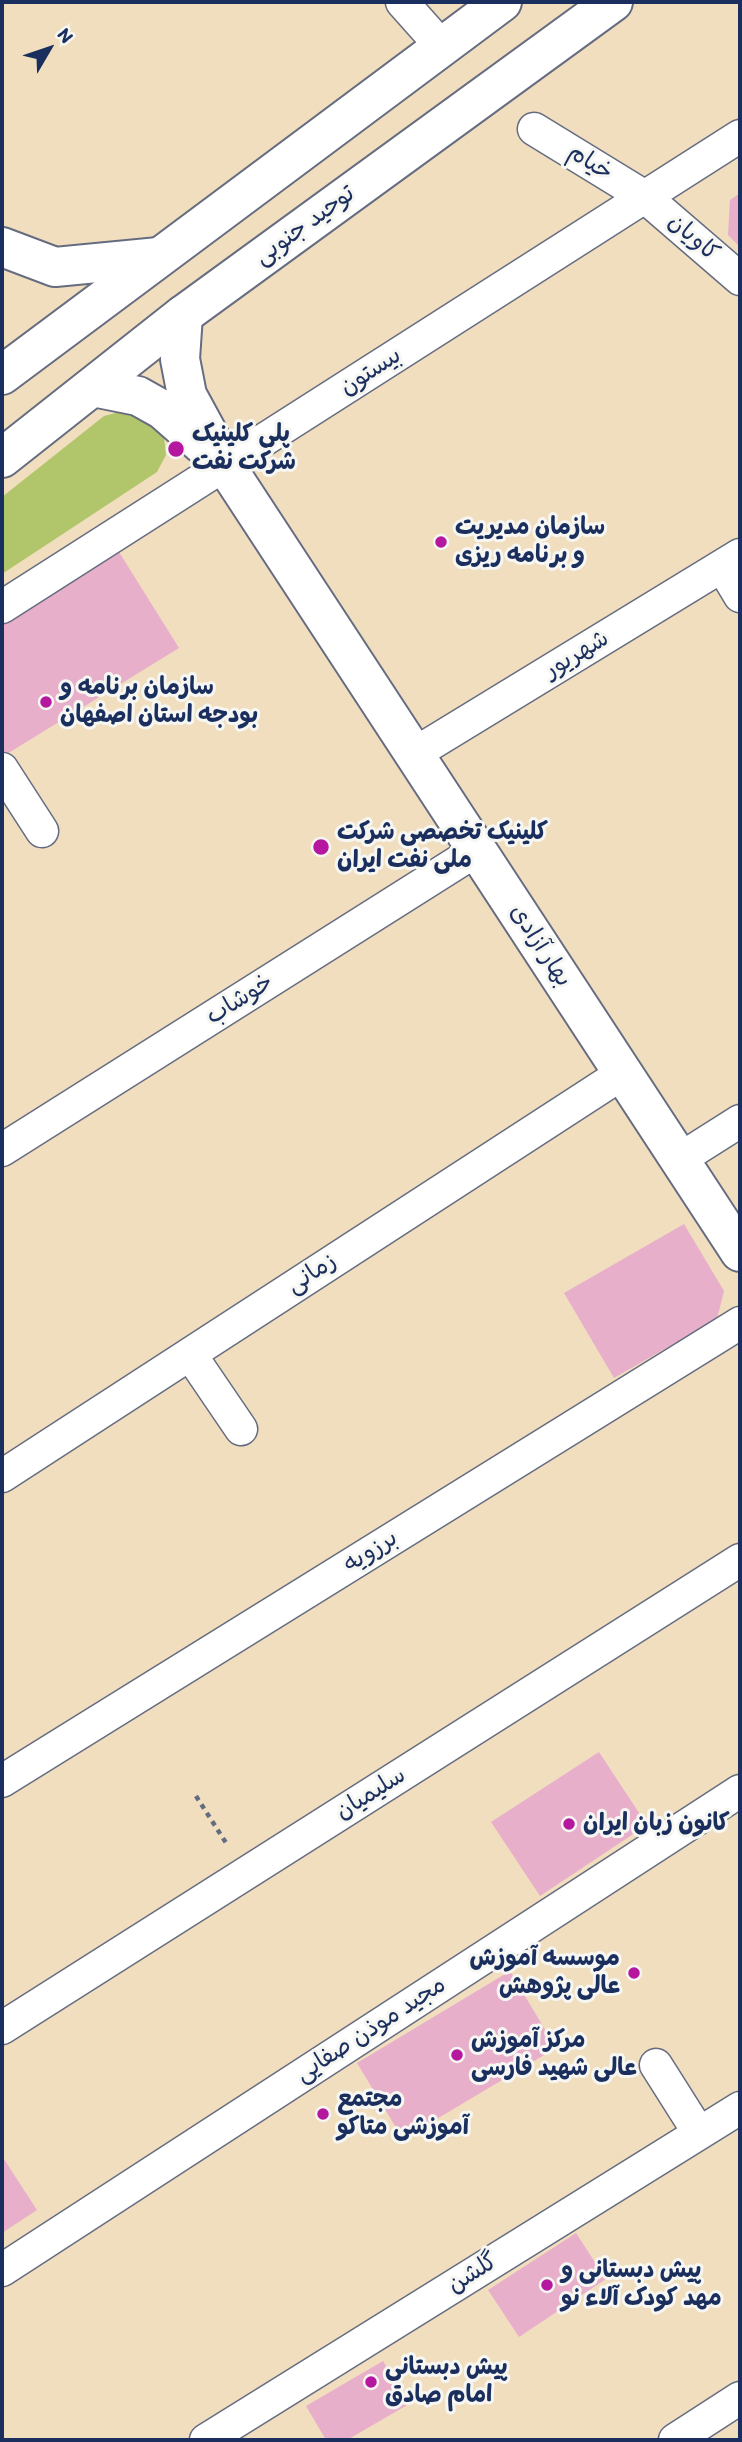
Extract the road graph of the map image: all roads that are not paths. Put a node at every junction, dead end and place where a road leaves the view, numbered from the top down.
1 (402, 2) edge
2 (502, 2) edge
3 (587, 2) edge
4 (613, 2) edge
5 (442, 47) junction
6 (540, 54) junction
7 (534, 129) dead end
8 (740, 136) edge
9 (645, 197) junction
10 (2, 247) edge
11 (159, 257) junction
12 (740, 279) edge
13 (183, 315) junction
14 (2, 375) edge
15 (93, 387) junction
16 (2, 458) edge
17 (225, 465) junction
18 (731, 561) edge
19 (740, 596) edge
20 (2, 607) edge
21 (414, 754) junction
22 (2, 769) edge
23 (42, 831) dead end
24 (477, 850) junction
25 (623, 1073) junction
26 (740, 1121) edge
27 (2, 1150) edge
28 (680, 1159) junction
29 (740, 1251) edge
30 (740, 1323) edge
31 (190, 1354) junction
32 (241, 1429) dead end
33 (2, 1476) edge
34 (740, 1560) edge
35 (2, 1781) edge
36 (740, 1791) edge
37 (2, 2028) edge
38 (656, 2065) dead end
39 (740, 2108) edge
40 (699, 2133) junction
41 (2, 2270) edge
42 (740, 2398) edge
43 (206, 2440) edge
44 (675, 2440) edge

1 - 5 street
2 - 5 main road
3 - 6 main road
4 - 6 main road, توحید جنوبی
5 - 11 main road
6 - 13 main road, توحید جنوبی
7 - 9 street, خیام
8 - 9 street, بیستون
9 - 12 street, کاویان
9 - 17 street, بیستون
10 - 11 main road
11 - 14 main road
13 - 15 main road, توحید جنوبی
13 - 17 main road, بهار آزادی
15 - 16 main road, توحید جنوبی
15 - 17 main road, بهار آزادی
17 - 20 street, بیستون
17 - 21 main road, بهار آزادی
18 - 19 street
18 - 21 street, شهریور
21 - 24 main road, بهار آزادی
22 - 23 street
24 - 25 main road, بهار آزادی
24 - 27 street, خوشاب
25 - 28 main road, بهار آزادی
25 - 31 street, زمانی
26 - 28 street
28 - 29 main road, بهار آزادی
30 - 35 street, برزویه
31 - 32 street
31 - 33 street, زمانی
34 - 37 street, سلیمیان
36 - 41 street, مجید موذن صفایی
38 - 40 street
39 - 40 street, گلشن
40 - 43 street, گلشن
42 - 44 street

